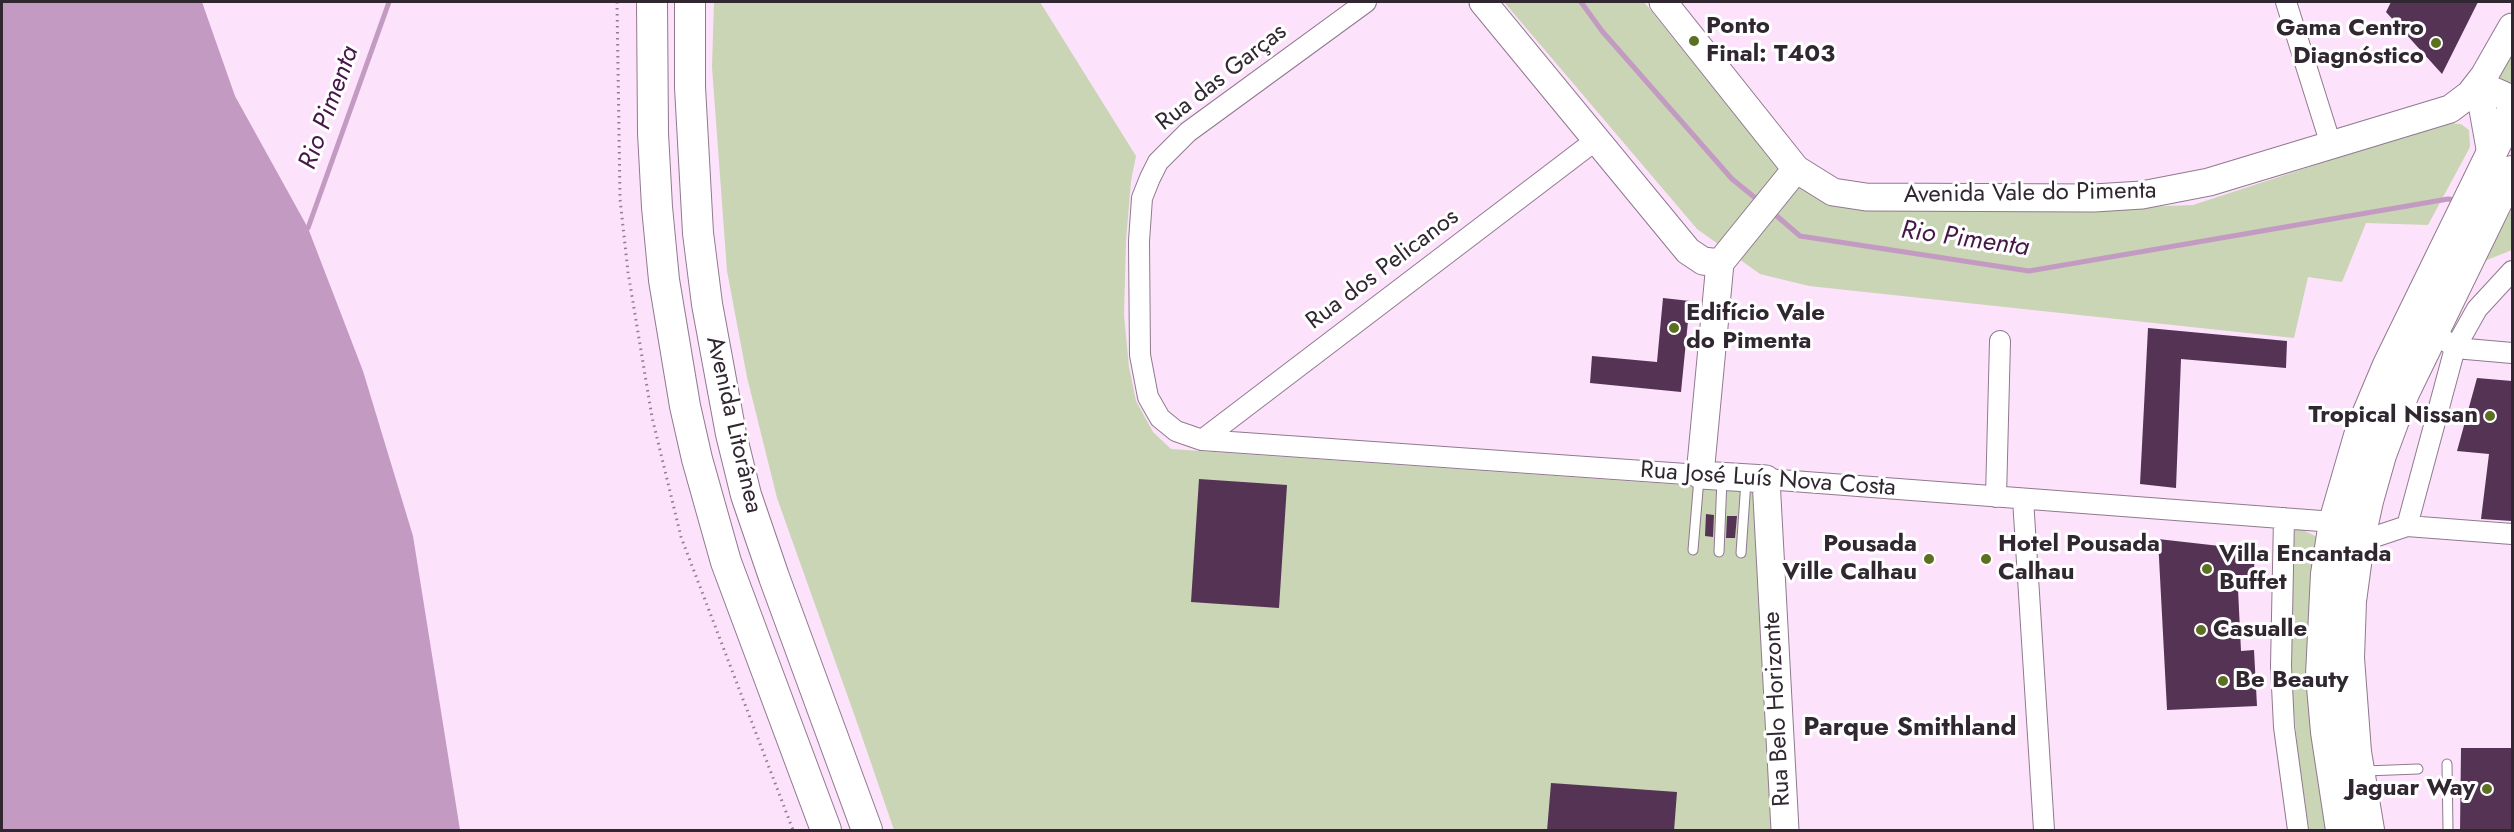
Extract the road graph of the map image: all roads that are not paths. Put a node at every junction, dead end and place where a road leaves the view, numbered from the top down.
1 (652, 2) edge
2 (690, 2) edge
3 (1366, 2) edge
4 (1483, 2) edge
5 (1663, 2) edge
6 (2286, 2) edge
7 (2512, 27) edge
8 (2470, 94) junction
9 (2512, 99) edge
10 (2512, 111) edge
11 (1596, 140) junction
12 (2331, 145) junction
13 (2497, 173) edge
14 (1789, 178) junction
15 (2462, 242) junction
16 (1728, 253) junction
17 (2512, 271) edge
18 (2444, 339) junction
19 (2000, 341) dead end
20 (2512, 353) edge
21 (1202, 440) junction
22 (1733, 477) junction
23 (1996, 497) junction
24 (2023, 499) junction
25 (2284, 518) junction
26 (2334, 522) junction
27 (2407, 526) junction
28 (2512, 534) edge
29 (2359, 542) junction
30 (1693, 550) dead end
31 (1719, 552) dead end
32 (1741, 553) dead end
33 (2447, 764) dead end
34 (2418, 769) dead end
35 (2359, 771) junction
36 (826, 831) edge
37 (867, 831) edge
38 (1785, 831) edge
39 (2044, 831) edge
40 (2298, 831) edge
41 (2341, 831) edge
42 (2369, 831) edge
43 (2448, 831) edge

1 - 36 main road, Avenida Litorânea
2 - 37 main road, Avenida Litorânea
3 - 21 street, Rua das Garças
4 - 11 street
5 - 14 street, Avenida Vale do Pimenta
6 - 12 street
7 - 8 street, Avenida Vale do Pimenta
8 - 9 street
8 - 12 street, Avenida Vale do Pimenta
8 - 13 street
10 - 13 main road
11 - 16 street
11 - 21 street, Rua dos Pelicanos
12 - 14 street, Avenida Vale do Pimenta
13 - 15 main road
14 - 16 street
15 - 18 main road
15 - 26 main road
16 - 22 street, Rua Belo Horizonte
17 - 18 street
18 - 20 street
18 - 27 street
18 - 29 main road
19 - 23 street
21 - 22 street, Rua José Luís Nova Costa
22 - 23 street, Rua José Luís Nova Costa
22 - 30 lane
22 - 31 lane
22 - 32 lane
22 - 38 street, Rua Belo Horizonte
23 - 24 street, Rua José Luís Nova Costa
24 - 25 street, Rua José Luís Nova Costa
24 - 39 street
25 - 26 street, Rua José Luís Nova Costa
25 - 40 street
26 - 41 main road
27 - 28 street
27 - 29 street
29 - 35 main road
33 - 43 lane
34 - 35 lane
35 - 42 main road

